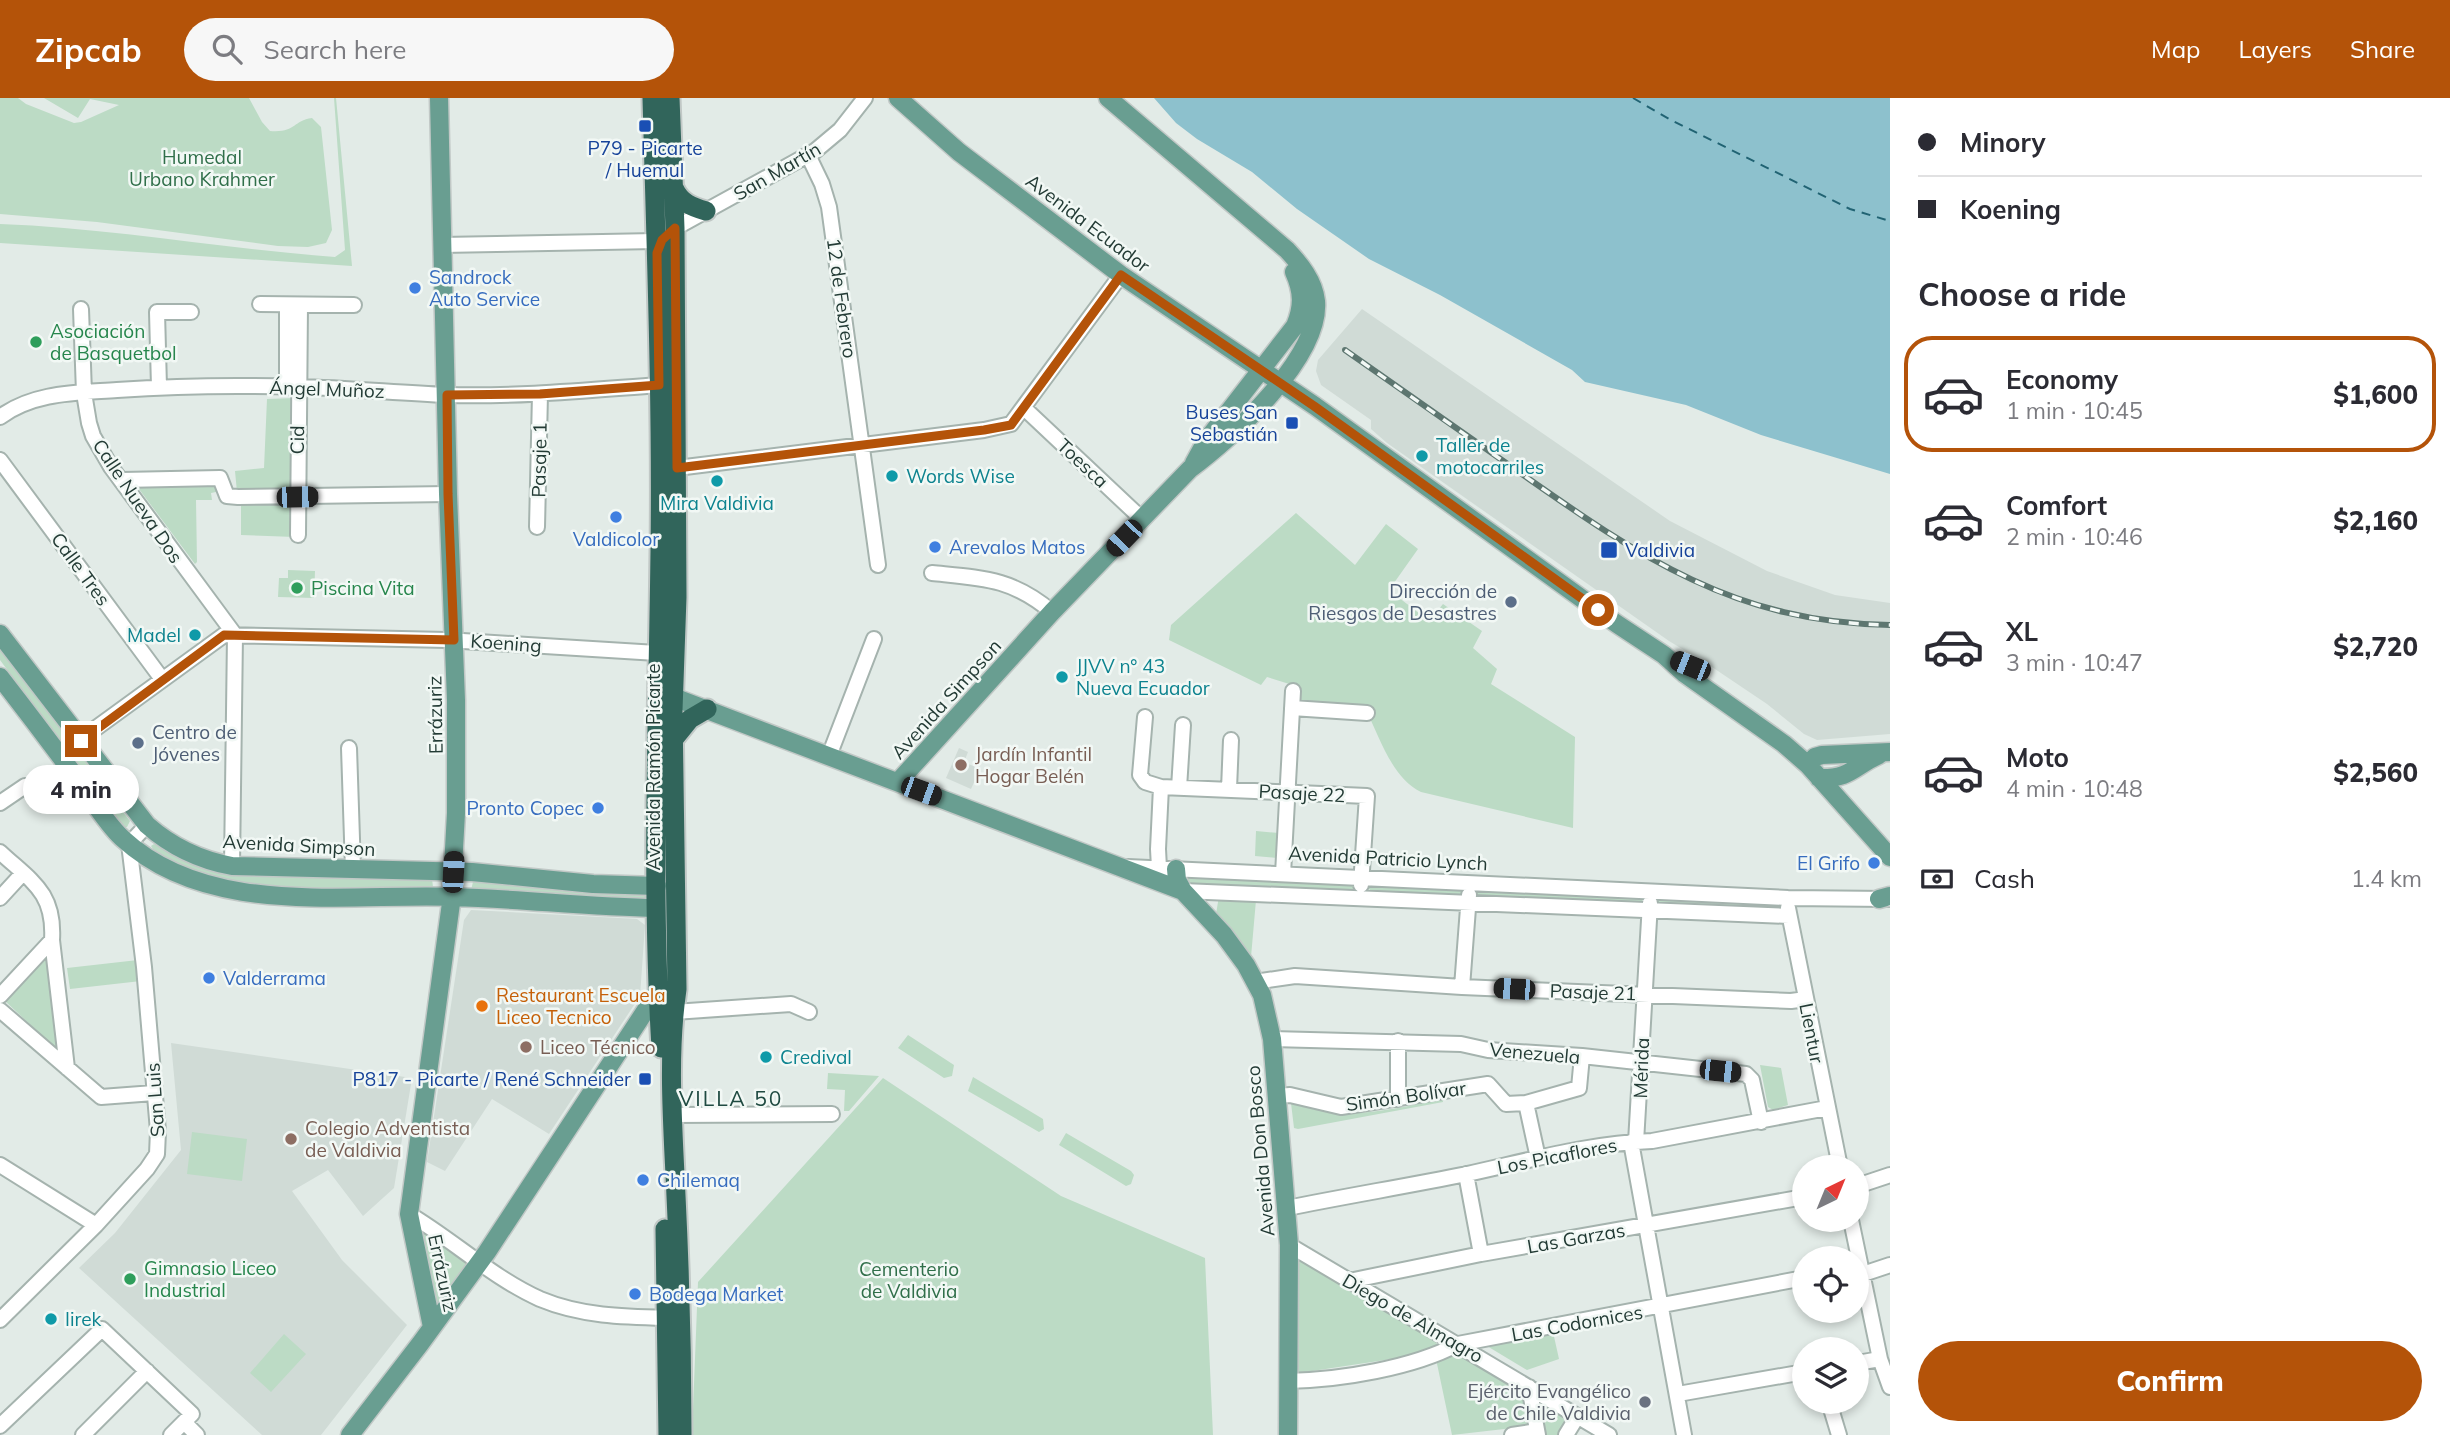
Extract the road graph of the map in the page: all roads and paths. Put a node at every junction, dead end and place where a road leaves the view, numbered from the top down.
1 (439, 98) edge
2 (652, 98) edge
3 (670, 98) edge
4 (898, 98) edge
5 (1108, 98) edge
6 (859, 100) edge
7 (808, 155) junction
8 (674, 188) junction
9 (706, 211) junction
10 (675, 228) junction
11 (1269, 235) junction
12 (442, 245) junction
13 (657, 247) junction
14 (1121, 275) junction
15 (260, 304) dead end
16 (293, 305) junction
17 (354, 305) dead end
18 (81, 309) dead end
19 (191, 312) dead end
20 (1300, 355) junction
21 (1262, 371) junction
22 (1281, 384) junction
23 (659, 385) junction
24 (292, 386) junction
25 (159, 387) junction
26 (84, 393) junction
27 (540, 394) junction
28 (447, 395) junction
29 (1314, 406) junction
30 (1024, 408) junction
31 (0, 417) edge
32 (861, 445) junction
33 (0, 460) edge
34 (677, 468) junction
35 (1190, 470) junction
36 (122, 480) junction
37 (448, 494) junction
38 (297, 497) junction
39 (1142, 519) junction
40 (537, 527) dead end
41 (298, 535) dead end
42 (878, 565) dead end
43 (932, 573) dead end
44 (1052, 612) junction
45 (0, 634) edge
46 (234, 635) junction
47 (874, 639) dead end
48 (454, 640) junction
49 (657, 653) junction
50 (1664, 655) junction
51 (0, 677) edge
52 (162, 679) junction
53 (1293, 691) dead end
54 (674, 696) junction
55 (1292, 708) junction
56 (707, 709) junction
57 (1367, 713) dead end
58 (1145, 717) dead end
59 (1183, 725) dead end
60 (673, 740) junction
61 (1231, 740) dead end
62 (81, 741) junction
63 (349, 748) dead end
64 (1889, 752) edge
65 (59, 755) junction
66 (829, 756) junction
67 (1819, 770) junction
68 (1853, 772) junction
69 (898, 782) junction
70 (25, 786) dead end
71 (1161, 788) junction
72 (1179, 788) junction
73 (1229, 789) junction
74 (1288, 792) junction
75 (1853, 799) junction
76 (0, 803) edge
77 (147, 825) junction
78 (1890, 839) edge
79 (129, 844) junction
80 (0, 852) edge
81 (1890, 858) edge
82 (232, 866) junction
83 (1120, 867) junction
84 (354, 869) junction
85 (1168, 869) junction
86 (453, 872) junction
87 (23, 873) junction
88 (1283, 874) junction
89 (1361, 878) junction
90 (1469, 883) junction
91 (657, 886) junction
92 (1183, 891) junction
93 (1650, 891) junction
94 (451, 897) junction
95 (1360, 897) junction
96 (0, 898) edge
97 (1788, 898) junction
98 (1886, 898) edge
99 (1468, 902) junction
100 (656, 908) junction
101 (1650, 910) junction
102 (1789, 916) junction
103 (677, 923) junction
104 (52, 940) junction
105 (1255, 982) junction
106 (1462, 987) junction
107 (659, 990) junction
108 (1643, 995) junction
109 (0, 996) edge
110 (1806, 999) junction
111 (0, 1010) edge
112 (674, 1012) junction
113 (809, 1012) dead end
114 (1272, 1040) junction
115 (1398, 1041) junction
116 (1582, 1056) junction
117 (1642, 1063) junction
118 (67, 1068) junction
119 (154, 1093) junction
120 (1277, 1096) junction
121 (1398, 1099) junction
122 (1526, 1103) junction
123 (1827, 1108) junction
124 (832, 1114) dead end
125 (673, 1115) junction
126 (1761, 1122) junction
127 (1633, 1142) junction
128 (1837, 1155) edge
129 (1538, 1158) junction
130 (0, 1165) edge
131 (1466, 1174) junction
132 (1890, 1175) edge
133 (1869, 1182) edge
134 (1792, 1199) edge
135 (1287, 1208) junction
136 (409, 1214) junction
137 (96, 1225) junction
138 (1645, 1226) junction
139 (1289, 1245) junction
140 (1481, 1254) junction
141 (483, 1257) junction
142 (1890, 1265) edge
143 (1869, 1268) edge
144 (1349, 1280) junction
145 (1792, 1281) edge
146 (1869, 1302) edge
147 (1660, 1307) junction
148 (674, 1318) junction
149 (0, 1320) edge
150 (432, 1327) junction
151 (1458, 1344) junction
152 (1883, 1353) edge
153 (147, 1371) junction
154 (1792, 1374) edge
155 (1289, 1381) junction
156 (1529, 1387) junction
157 (1890, 1387) edge
158 (1678, 1394) junction
159 (1833, 1414) edge
160 (1577, 1417) junction
161 (188, 1418) junction
162 (0, 1428) edge
163 (1537, 1433) edge
164 (7, 1435) edge
165 (83, 1435) edge
166 (171, 1435) edge
167 (197, 1435) edge
168 (350, 1435) edge
169 (668, 1435) edge
170 (682, 1435) edge
171 (1288, 1435) edge
172 (1512, 1435) edge
173 (1566, 1435) edge
174 (1609, 1435) edge
175 (1684, 1435) edge
176 (1839, 1435) edge

1 - 12 main road, Errázuriz
2 - 13 highway, Avenida Ramón Picarte
3 - 8 highway, Avenida Ramón Picarte
4 - 14 main road, Avenida Ecuador
5 - 11 main road
6 - 7 street, San Martín
7 - 9 street, San Martín
7 - 32 street, 12 de Febrero
8 - 9 highway
8 - 10 highway, Avenida Ramón Picarte
9 - 10 street, San Martín
10 - 13 highway
10 - 34 highway, Avenida Ramón Picarte
11 - 20 main road, Avenida Simpson
11 - 21 main road, Avenida Simpson
12 - 13 street
12 - 28 main road, Errázuriz
13 - 23 highway, Avenida Ramón Picarte
14 - 21 main road, Avenida Ecuador
14 - 30 street
15 - 16 street
16 - 17 street
16 - 24 street, Cid
18 - 26 street, Calle Nueva Dos
19 - 25 street
20 - 22 main road, Avenida Simpson
20 - 29 main road
21 - 22 main road, Avenida Ecuador
21 - 35 main road, Avenida Simpson
22 - 29 main road, Avenida Ecuador
22 - 35 main road, Avenida Simpson
23 - 27 street, Ángel Muñoz
23 - 49 highway, Avenida Ramón Picarte
24 - 25 street, Ángel Muñoz
24 - 28 street, Ángel Muñoz
24 - 38 street, Cid
25 - 26 street, Ángel Muñoz
26 - 31 street, Ángel Muñoz
26 - 36 street, Calle Nueva Dos
27 - 28 street, Ángel Muñoz
27 - 40 street, Pasaje 1
28 - 37 main road, Errázuriz
29 - 50 main road
30 - 32 street
30 - 39 street, Toesca
32 - 34 street
32 - 42 street, 12 de Febrero
33 - 52 street, Calle Tres
34 - 54 highway, Avenida Ramón Picarte
35 - 39 main road, Avenida Simpson
36 - 38 street
36 - 46 street, Calle Nueva Dos
37 - 38 street
37 - 48 main road, Errázuriz
38 - 41 street, Cid
39 - 44 main road, Avenida Simpson
43 - 44 street
44 - 69 main road, Avenida Simpson
45 - 62 main road, Avenida Simpson
46 - 48 street, Koening
46 - 52 street, Koening
46 - 82 street
47 - 66 street
48 - 49 street, Koening
48 - 86 main road, Errázuriz
49 - 54 highway
49 - 91 highway, Avenida Ramón Picarte
50 - 67 main road
50 - 67 main road
51 - 65 main road
52 - 62 street, Koening
53 - 55 street
54 - 56 main road, Avenida Simpson
54 - 60 highway, Avenida Ramón Picarte
55 - 57 street
55 - 74 street
56 - 60 highway
56 - 66 main road, Avenida Simpson
58 - 71 street
59 - 72 street
60 - 103 highway, Avenida Ramón Picarte
61 - 73 street
62 - 65 street, Koening
62 - 77 main road, Avenida Simpson
63 - 84 street
64 - 67 main road
64 - 68 main road
65 - 79 main road
66 - 69 main road, Avenida Simpson
67 - 68 main road
67 - 75 main road
67 - 81 main road
68 - 75 main road
69 - 83 main road, Avenida Patricio Lynch
70 - 76 street
71 - 72 street, Pasaje 22
71 - 85 street
72 - 73 street, Pasaje 22
73 - 74 street, Pasaje 22
74 - 88 street
74 - 89 street, Pasaje 22
75 - 78 main road
77 - 79 street
77 - 82 main road, Avenida Simpson
79 - 94 main road
79 - 119 street, San Luis
80 - 87 street
82 - 84 main road, Avenida Simpson
83 - 85 street, Avenida Patricio Lynch
83 - 92 main road, Avenida Don Bosco
84 - 86 main road, Avenida Simpson
85 - 88 street, Avenida Patricio Lynch
85 - 92 main road, Avenida Don Bosco
86 - 91 main road, Avenida Simpson
86 - 94 main road, Errázuriz
87 - 96 street
87 - 104 street
88 - 89 street, Avenida Patricio Lynch
89 - 90 street, Avenida Patricio Lynch
89 - 95 street, Pasaje 22
90 - 93 street, Avenida Patricio Lynch
90 - 99 street
91 - 100 highway, Avenida Ramón Picarte
91 - 103 highway
92 - 95 street, Avenida Patricio Lynch
92 - 105 main road, Avenida Don Bosco
93 - 97 street, Avenida Patricio Lynch
93 - 101 street, Mérida
94 - 100 main road
94 - 136 main road, Errázuriz
95 - 99 street, Avenida Patricio Lynch
97 - 98 street, Avenida Patricio Lynch
97 - 102 street, Lientur
99 - 101 street, Avenida Patricio Lynch
99 - 106 street
100 - 107 highway, Avenida Ramón Picarte
101 - 102 street, Avenida Patricio Lynch
101 - 108 street, Mérida
102 - 110 street, Lientur
103 - 112 highway, Avenida Ramón Picarte
104 - 109 street
104 - 118 street
105 - 106 street, Pasaje 21
105 - 114 main road, Avenida Don Bosco
106 - 108 street, Pasaje 21
107 - 141 main road
107 - 148 highway, Avenida Ramón Picarte
108 - 110 street, Pasaje 21
108 - 117 street, Mérida
110 - 123 street, Lientur
111 - 118 street
112 - 113 street
112 - 125 highway, Avenida Ramón Picarte
114 - 115 street, Venezuela
114 - 120 main road, Avenida Don Bosco
115 - 116 street, Venezuela
115 - 121 street
116 - 117 street, Venezuela
116 - 122 street
117 - 126 street, Venezuela
117 - 127 street, Mérida
118 - 119 street
119 - 137 street, San Luis
120 - 121 street, Simón Bolívar
120 - 135 main road, Avenida Don Bosco
121 - 122 street, Simón Bolívar
122 - 129 street
123 - 126 street, Los Picaflores
123 - 128 street, Lientur
124 - 125 street
125 - 148 highway, Avenida Ramón Picarte
126 - 127 street, Los Picaflores
127 - 129 street, Los Picaflores
127 - 138 street, Mérida
129 - 131 street, Los Picaflores
130 - 137 street
131 - 135 street, Los Picaflores
131 - 140 street
132 - 133 street
134 - 138 street, Las Garzas
135 - 139 main road, Avenida Don Bosco
136 - 141 street
136 - 150 main road, Errázuriz
137 - 149 street, San Luis
138 - 140 street, Las Garzas
138 - 147 street, Mérida
139 - 144 street, Diego de Almagro
139 - 155 main road, Avenida Don Bosco
140 - 144 street, Las Garzas
141 - 148 street
141 - 150 main road
142 - 143 street
144 - 151 street, Diego de Almagro
145 - 147 street, Las Codornices
146 - 152 street
147 - 151 street, Las Codornices
147 - 158 street, Mérida
148 - 169 highway, Avenida Ramón Picarte
148 - 170 highway, Avenida Ramón Picarte
150 - 168 main road
151 - 155 street, Las Codornices
151 - 156 street, Diego de Almagro
152 - 157 street
153 - 161 street
153 - 162 street
153 - 165 street
154 - 158 street
155 - 171 main road, Avenida Don Bosco
156 - 160 street, Diego de Almagro
156 - 163 street
158 - 175 street, Mérida
159 - 176 street
160 - 173 street
160 - 174 street, Diego de Almagro
161 - 166 street
161 - 167 street
162 - 164 street
163 - 172 street

